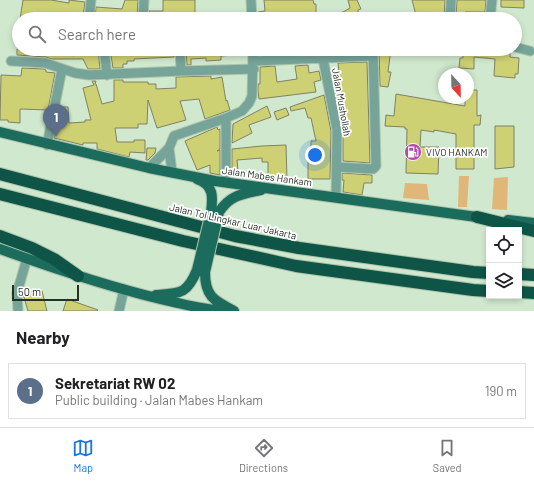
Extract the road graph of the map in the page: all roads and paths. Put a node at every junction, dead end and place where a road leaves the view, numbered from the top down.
1 (91, 0) edge
2 (144, 0) edge
3 (251, 0) edge
4 (451, 0) edge
5 (492, 0) edge
6 (90, 12) edge
7 (143, 12) edge
8 (252, 12) edge
9 (450, 12) edge
10 (491, 12) edge
11 (522, 49) edge
12 (530, 51) dead end
13 (105, 56) edge
14 (180, 56) edge
15 (253, 56) edge
16 (343, 56) edge
17 (373, 56) edge
18 (323, 58) junction
19 (11, 61) dead end
20 (254, 65) junction
21 (62, 69) junction
22 (181, 71) junction
23 (107, 75) junction
24 (226, 118) junction
25 (0, 132) edge
26 (47, 144) junction
27 (169, 148) junction
28 (337, 167) junction
29 (149, 168) junction
30 (172, 172) junction
31 (0, 174) edge
32 (186, 175) junction
33 (226, 182) junction
34 (267, 188) junction
35 (0, 194) edge
36 (336, 197) junction
37 (215, 212) junction
38 (477, 217) junction
39 (534, 223) edge
40 (534, 231) edge
41 (0, 236) edge
42 (0, 249) edge
43 (27, 258) junction
44 (201, 271) junction
45 (486, 273) edge
46 (522, 274) edge
47 (534, 275) edge
48 (78, 276) junction
49 (124, 289) junction
50 (486, 290) edge
51 (522, 292) edge
52 (534, 293) edge
53 (148, 296) junction
54 (178, 307) edge
55 (18, 311) edge
56 (119, 311) edge
57 (223, 311) edge
58 (234, 311) edge

1 - 6 street
2 - 7 street
3 - 8 street
4 - 9 street
5 - 10 street
11 - 12 street
13 - 23 street
14 - 22 street
15 - 20 street
16 - 18 street
17 - 28 street
18 - 20 street
18 - 28 street, Jalan Mushollah
19 - 21 street
20 - 22 street
20 - 24 street
21 - 23 street
21 - 26 street
22 - 23 street
24 - 27 street
24 - 33 street
25 - 26 main road, Jalan Mabes Hankam
26 - 29 main road, Jalan Mabes Hankam
27 - 29 street
27 - 30 street
28 - 36 street, Jalan Mushollah
29 - 30 main road, Jalan Mabes Hankam
30 - 32 main road, Jalan Mabes Hankam
31 - 45 highway, Jalan Tol Lingkar Luar Jakarta
32 - 33 main road, Jalan Mabes Hankam
32 - 37 main road
33 - 34 main road, Jalan Mabes Hankam
34 - 36 main road, Jalan Mabes Hankam
34 - 37 main road
35 - 50 highway
36 - 38 main road, Jalan Mabes Hankam
37 - 44 main road, bridge
38 - 39 main road, Jalan Mabes Hankam
38 - 40 highway
41 - 48 highway
42 - 43 main road
43 - 48 main road
43 - 55 street
44 - 53 main road
44 - 58 main road
46 - 47 highway
48 - 49 main road
49 - 53 main road
49 - 56 street
51 - 52 highway
53 - 54 main road
54 - 57 main road

